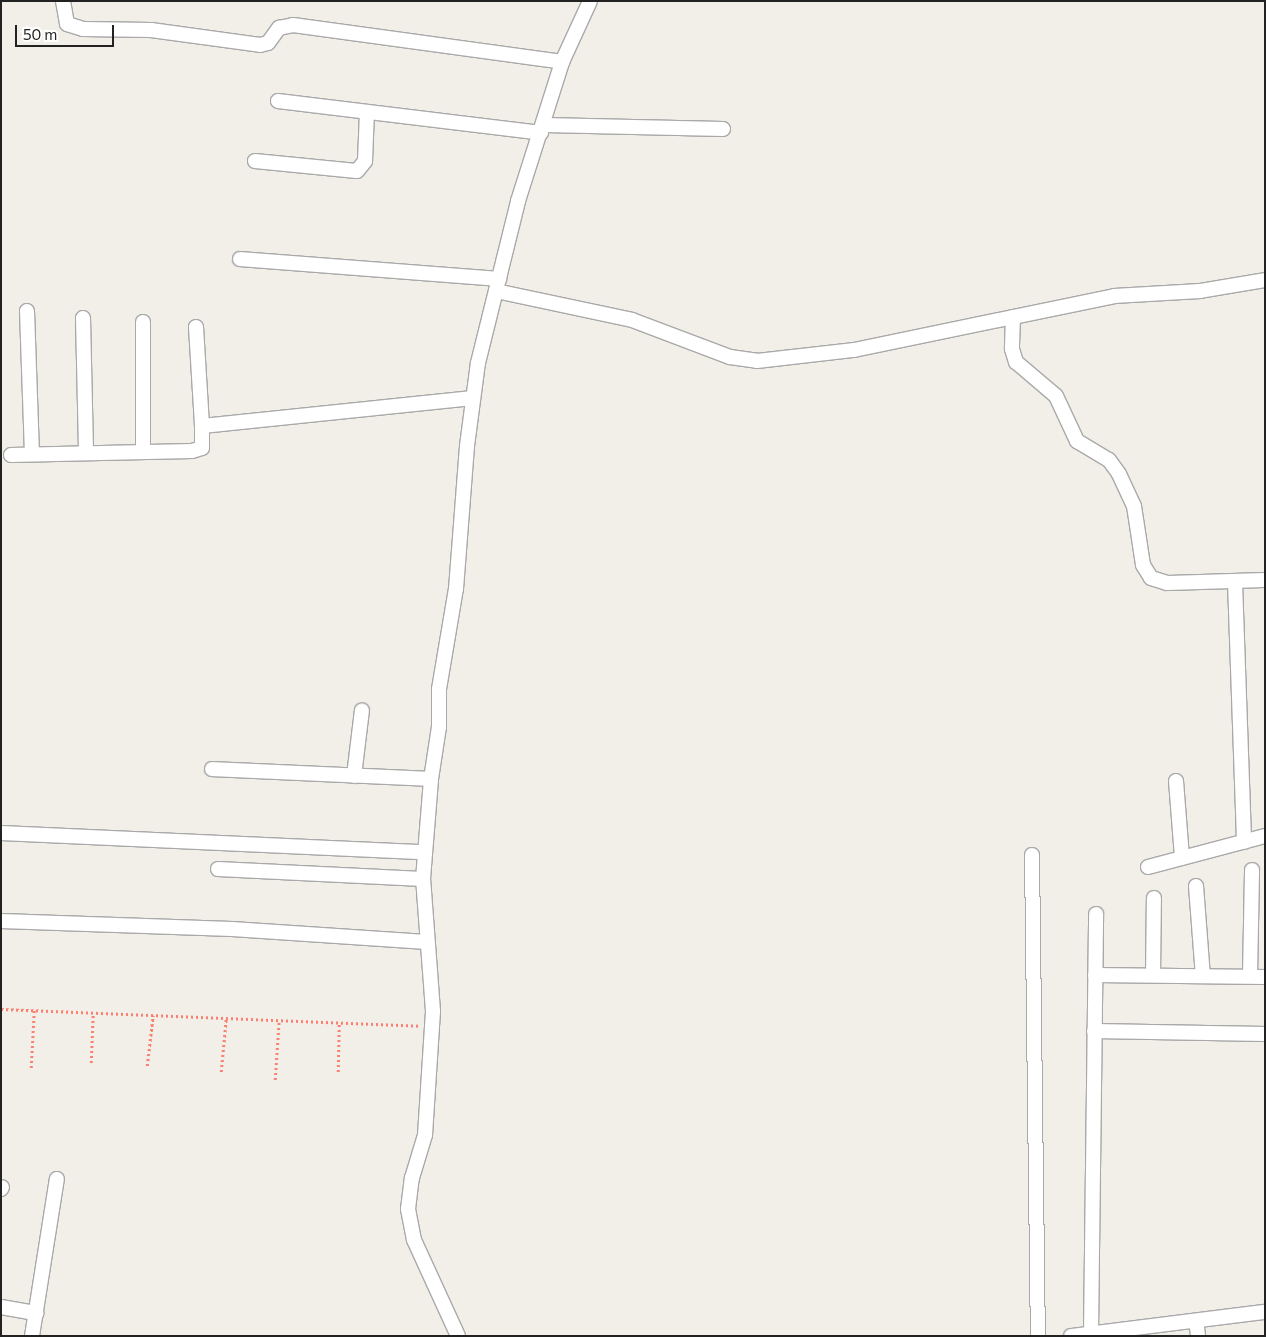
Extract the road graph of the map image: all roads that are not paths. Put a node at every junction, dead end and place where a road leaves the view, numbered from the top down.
1 (62, 1) edge
2 (590, 1) edge
3 (562, 62) junction
4 (278, 101) dead end
5 (367, 112) junction
6 (543, 129) junction
7 (723, 129) dead end
8 (255, 161) dead end
9 (240, 258) dead end
10 (1265, 280) edge
11 (497, 285) junction
12 (27, 311) dead end
13 (1013, 317) junction
14 (83, 318) dead end
15 (143, 322) dead end
16 (196, 327) dead end
17 (471, 398) junction
18 (202, 426) junction
19 (143, 452) junction
20 (86, 453) junction
21 (32, 454) junction
22 (11, 455) dead end
23 (1265, 580) edge
24 (1235, 582) junction
25 (362, 710) dead end
26 (212, 769) dead end
27 (354, 776) junction
28 (431, 779) junction
29 (1176, 780) dead end
30 (1, 833) edge
31 (1265, 836) edge
32 (1244, 842) junction
33 (424, 852) junction
34 (1032, 855) dead end
35 (1182, 858) junction
36 (1148, 867) dead end
37 (218, 869) dead end
38 (1252, 870) dead end
39 (423, 878) junction
40 (1196, 886) dead end
41 (1154, 898) dead end
42 (1096, 914) dead end
43 (1, 921) edge
44 (427, 942) junction
45 (1095, 975) junction
46 (1153, 975) junction
47 (1203, 976) junction
48 (1250, 976) junction
49 (1265, 976) edge
50 (1094, 1032) junction
51 (1265, 1034) edge
52 (57, 1179) dead end
53 (1, 1307) edge
54 (36, 1312) junction
55 (1265, 1312) edge
56 (1196, 1321) junction
57 (1091, 1333) junction
58 (32, 1336) edge
59 (458, 1336) edge
60 (1038, 1336) edge
61 (1071, 1336) edge
62 (1198, 1336) edge

1 - 3 street
2 - 3 street
3 - 6 street
4 - 5 street
5 - 6 street
5 - 8 street
6 - 7 street
6 - 11 street
9 - 11 street
10 - 13 street
11 - 13 street
11 - 17 street
12 - 21 street
13 - 24 street
14 - 20 street
15 - 19 street
16 - 18 street
17 - 18 street
17 - 28 street
18 - 19 street
19 - 20 street
20 - 21 street
21 - 22 street
23 - 24 street
24 - 32 street
25 - 27 street
26 - 27 street
27 - 28 street
28 - 33 street
29 - 35 street
30 - 33 street
31 - 32 street
32 - 35 street
33 - 39 street
34 - 60 street
35 - 36 street
37 - 39 street
38 - 48 street
39 - 44 street
40 - 47 street
41 - 46 street
42 - 45 street
43 - 44 street
44 - 59 street
45 - 46 street
45 - 50 street
46 - 47 street
47 - 48 street
48 - 49 street
50 - 51 street
50 - 57 street
52 - 54 street
53 - 54 street
54 - 58 street
55 - 56 street
56 - 57 street
56 - 62 street
57 - 61 street

